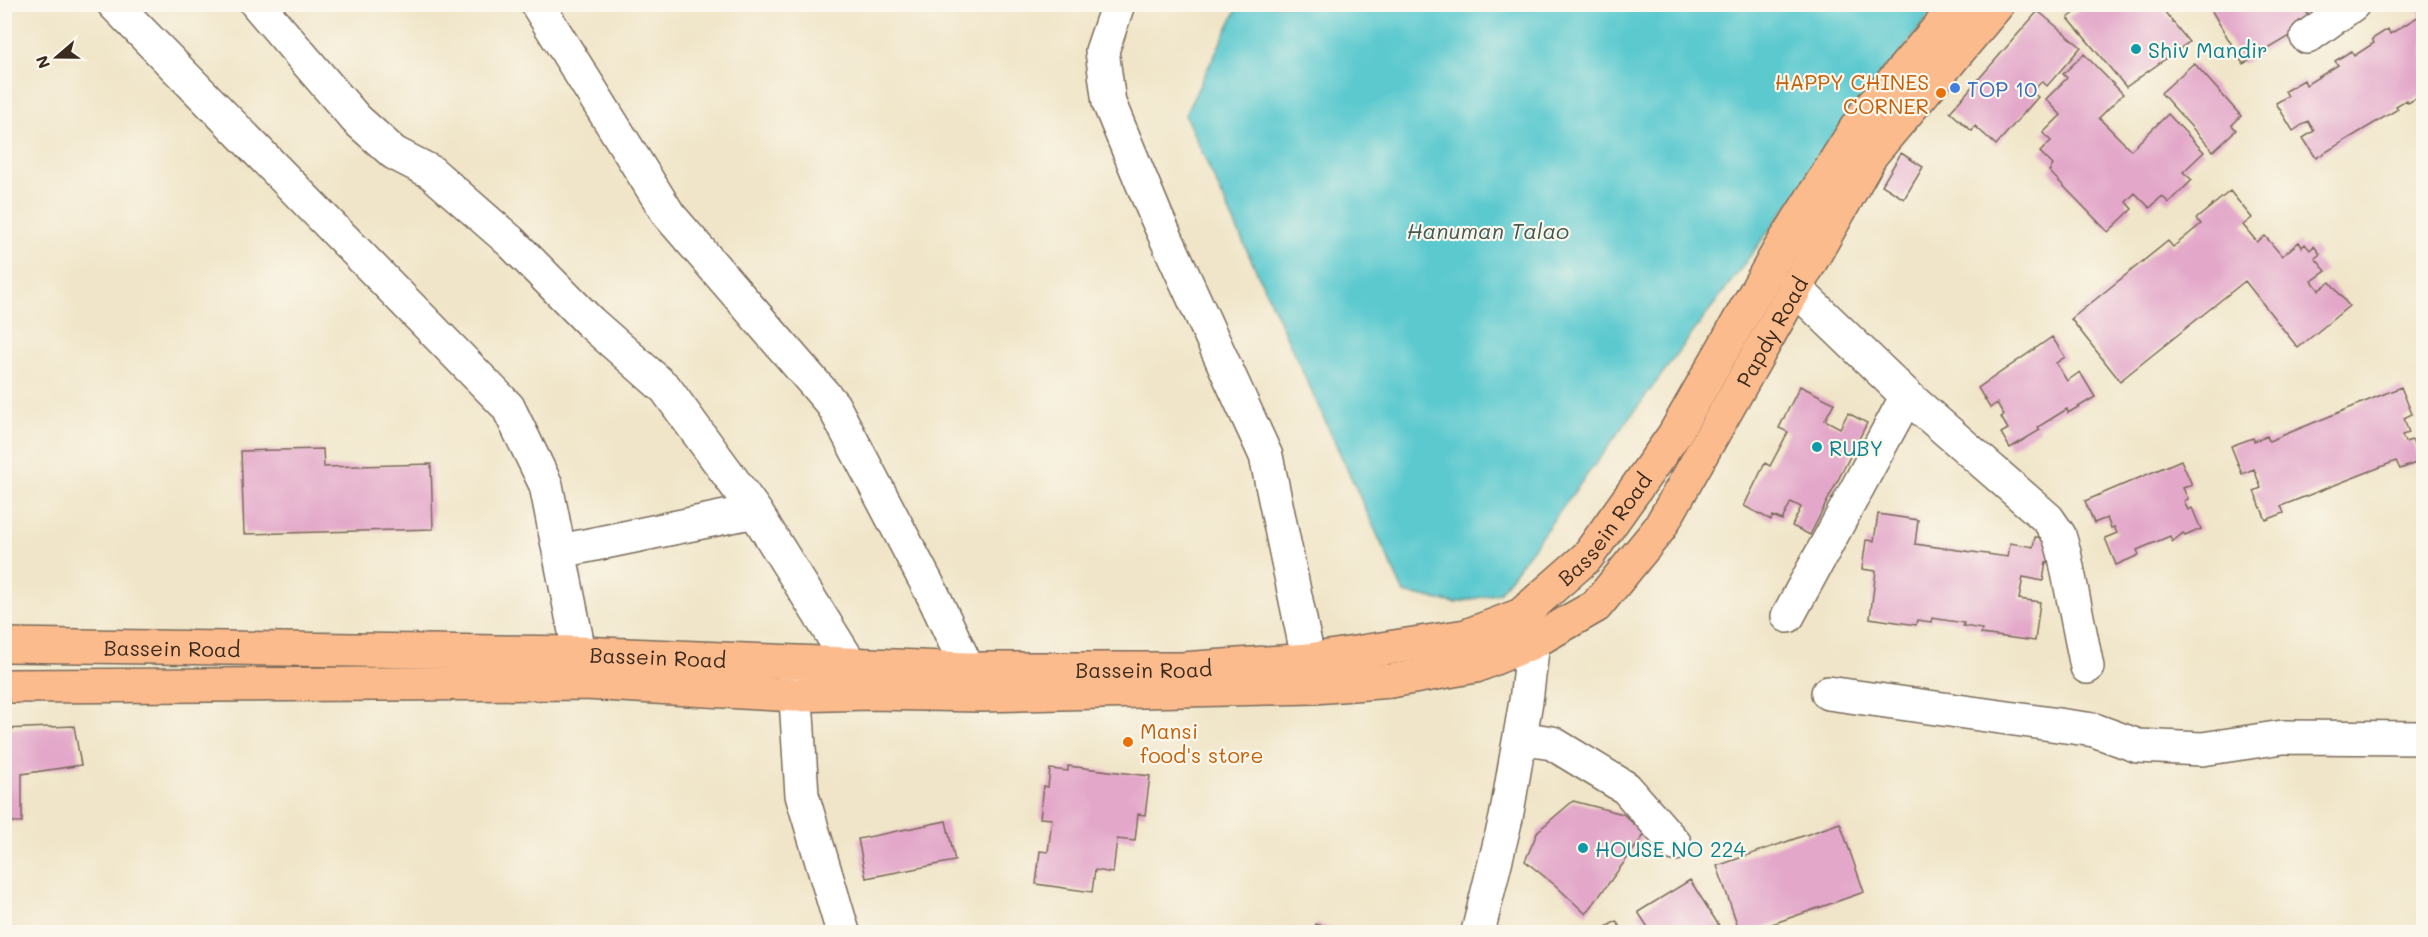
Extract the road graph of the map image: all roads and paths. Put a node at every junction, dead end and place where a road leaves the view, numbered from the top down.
1 (114, 4) edge
2 (257, 4) edge
3 (537, 4) edge
4 (1119, 4) edge
5 (1959, 4) edge
6 (1998, 4) edge
7 (2353, 4) edge
8 (2307, 37) dead end
9 (1796, 288) junction
10 (1907, 396) junction
11 (755, 511) junction
12 (561, 551) junction
13 (1788, 616) dead end
14 (1527, 629) junction
15 (4, 645) edge
16 (851, 665) junction
17 (2086, 667) dead end
18 (582, 668) junction
19 (1312, 674) junction
20 (795, 679) junction
21 (974, 682) junction
22 (4, 686) edge
23 (868, 693) junction
24 (1828, 693) dead end
25 (1520, 738) junction
26 (2424, 738) edge
27 (1675, 844) dead end
28 (843, 933) edge
29 (1478, 933) edge

1 - 12 street
2 - 11 street
3 - 21 street
4 - 19 street
5 - 14 main road, Bassein Road
6 - 9 main road, Papdy Road
7 - 8 street
9 - 10 street
9 - 14 main road, Papdy Road
10 - 13 street
10 - 17 street
11 - 12 street
11 - 16 street
12 - 18 street
14 - 19 main road, Bassein Road
14 - 25 street
15 - 18 main road, Bassein Road
16 - 20 main road, Bassein Road
16 - 21 main road, Bassein Road
16 - 23 street
18 - 20 main road, Bassein Road
18 - 22 main road, Bassein Road
19 - 21 main road, Bassein Road
20 - 23 main road, Bassein Road
20 - 28 street
21 - 23 main road, Bassein Road
24 - 26 street
25 - 27 street
25 - 29 street

